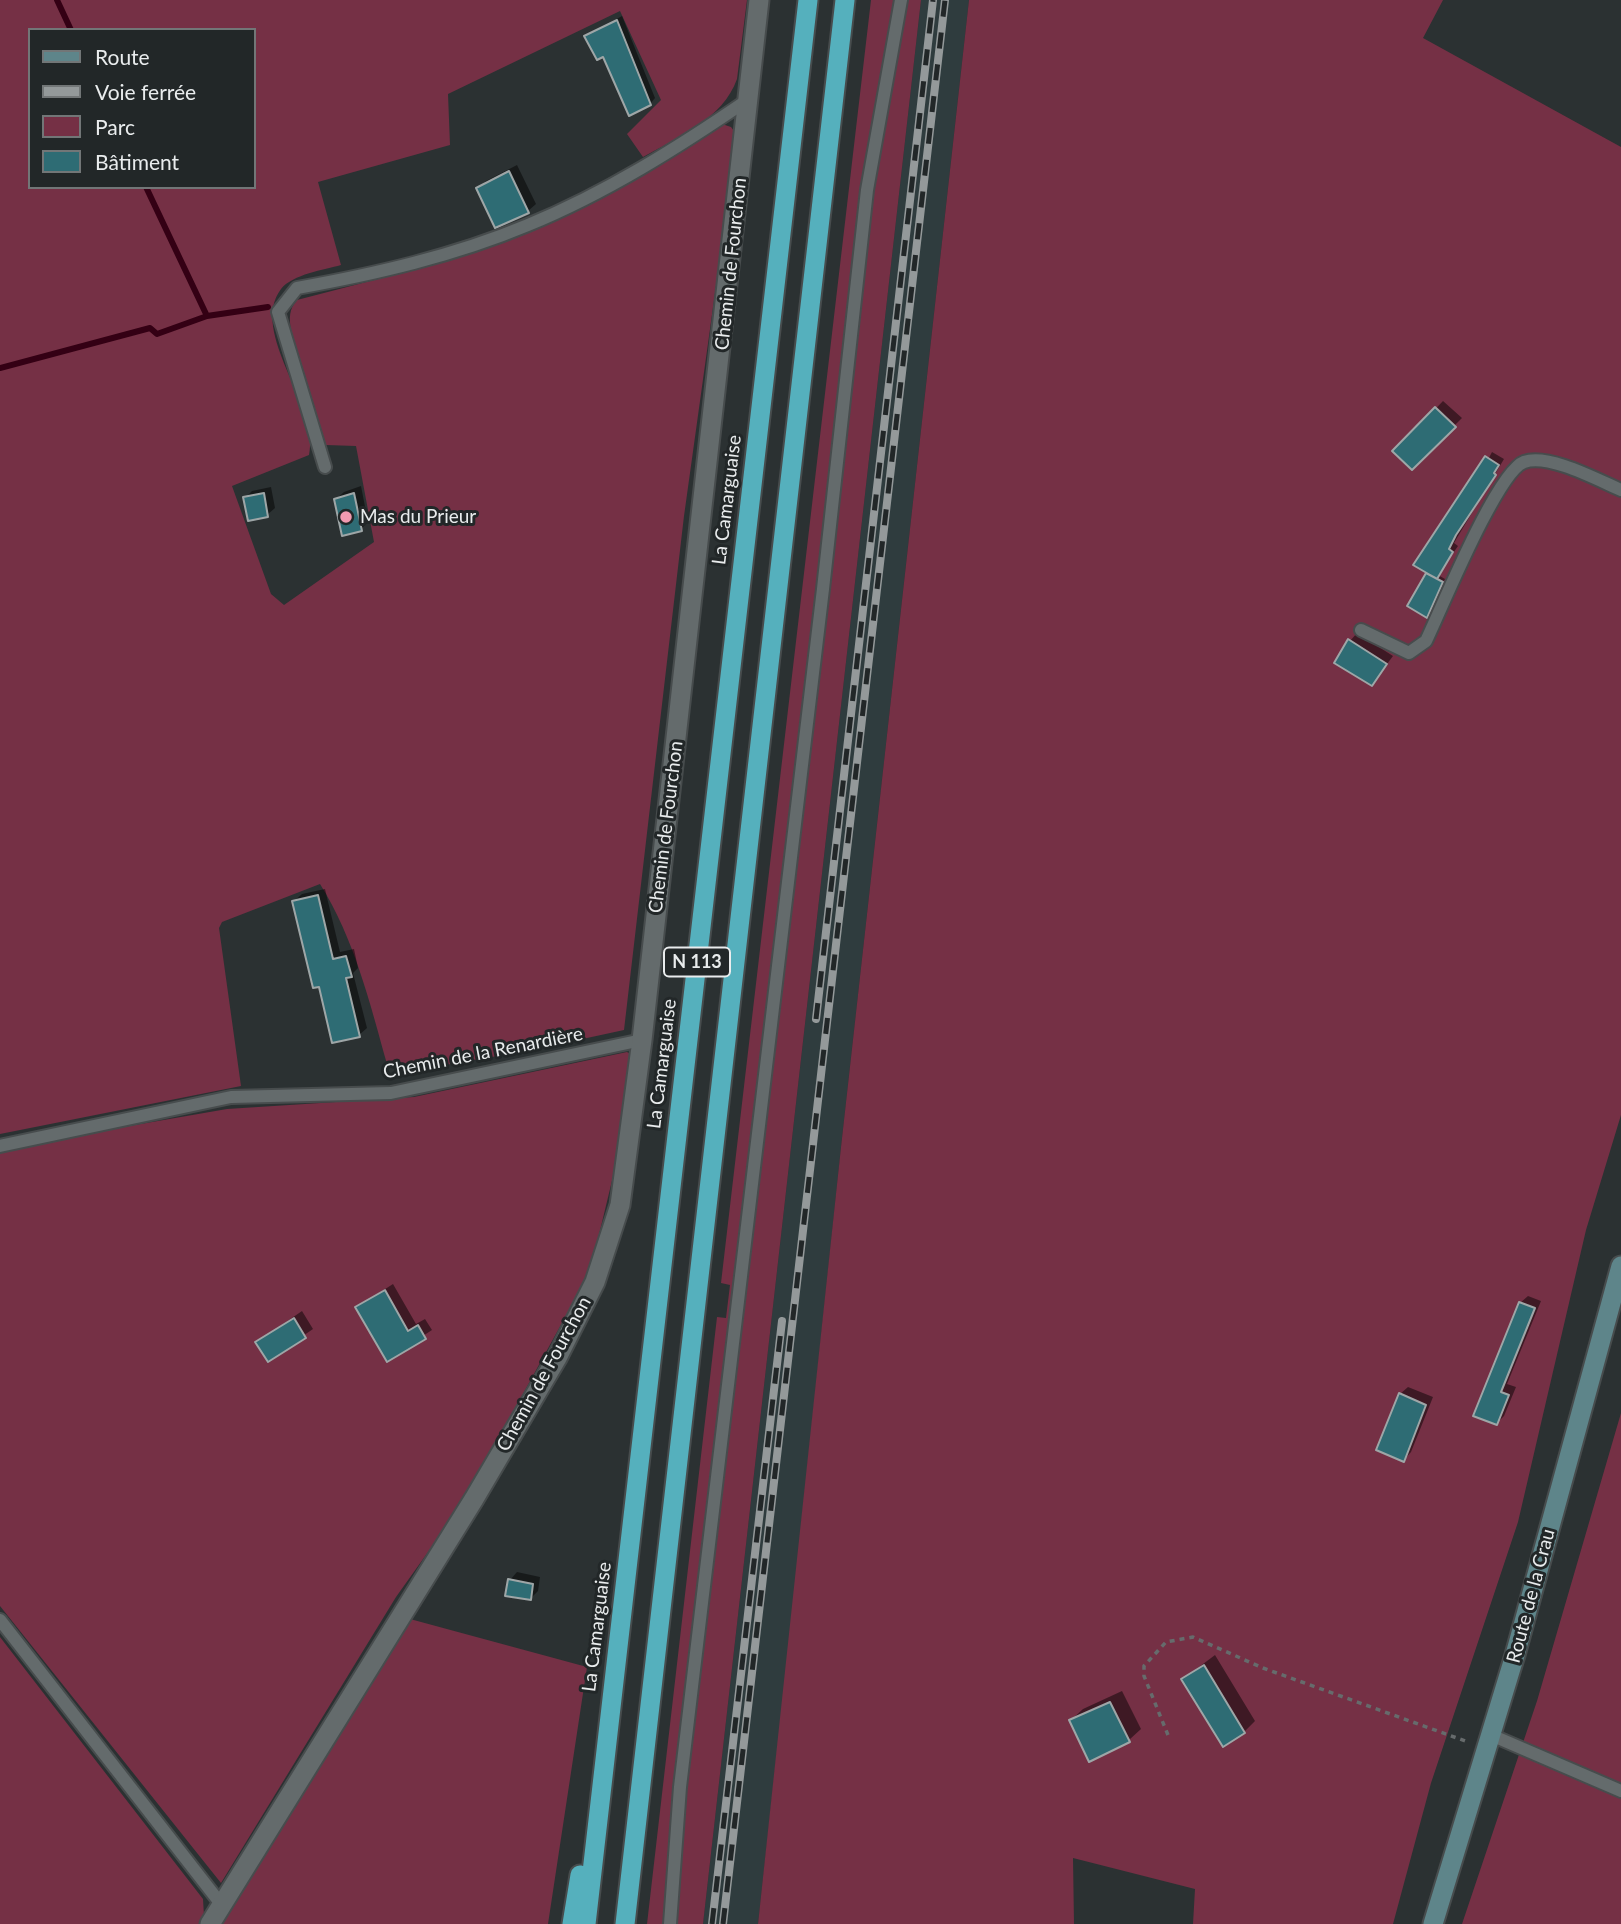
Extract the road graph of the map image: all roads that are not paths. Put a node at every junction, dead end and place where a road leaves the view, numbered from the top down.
1 (759, 0) edge
2 (807, 0) edge
3 (845, 0) edge
4 (901, 0) edge
5 (749, 99) junction
6 (325, 467) dead end
7 (1621, 490) edge
8 (1361, 630) dead end
9 (642, 1040) junction
10 (0, 1146) edge
11 (1621, 1266) edge
12 (0, 1620) edge
13 (619, 1639) junction
14 (1489, 1742) junction
15 (1621, 1791) edge
16 (221, 1904) junction
17 (210, 1924) edge
18 (572, 1924) edge
19 (586, 1924) edge
20 (625, 1924) edge
21 (670, 1924) edge
22 (1433, 1924) edge

1 - 5 street, Chemin de Fourchon
2 - 13 highway, La Camarguaise / N 113
3 - 20 highway, N 113
4 - 21 lane
5 - 6 lane
5 - 9 street, Chemin de Fourchon
7 - 8 lane
9 - 10 lane, Chemin de la Renardière
9 - 16 street, Chemin de Fourchon
11 - 14 main road, Route de la Crau
12 - 16 lane
13 - 18 highway
13 - 19 highway, La Camarguaise / N 113
14 - 15 lane
14 - 22 main road, Route de la Crau
16 - 17 street, Chemin de Fourchon

